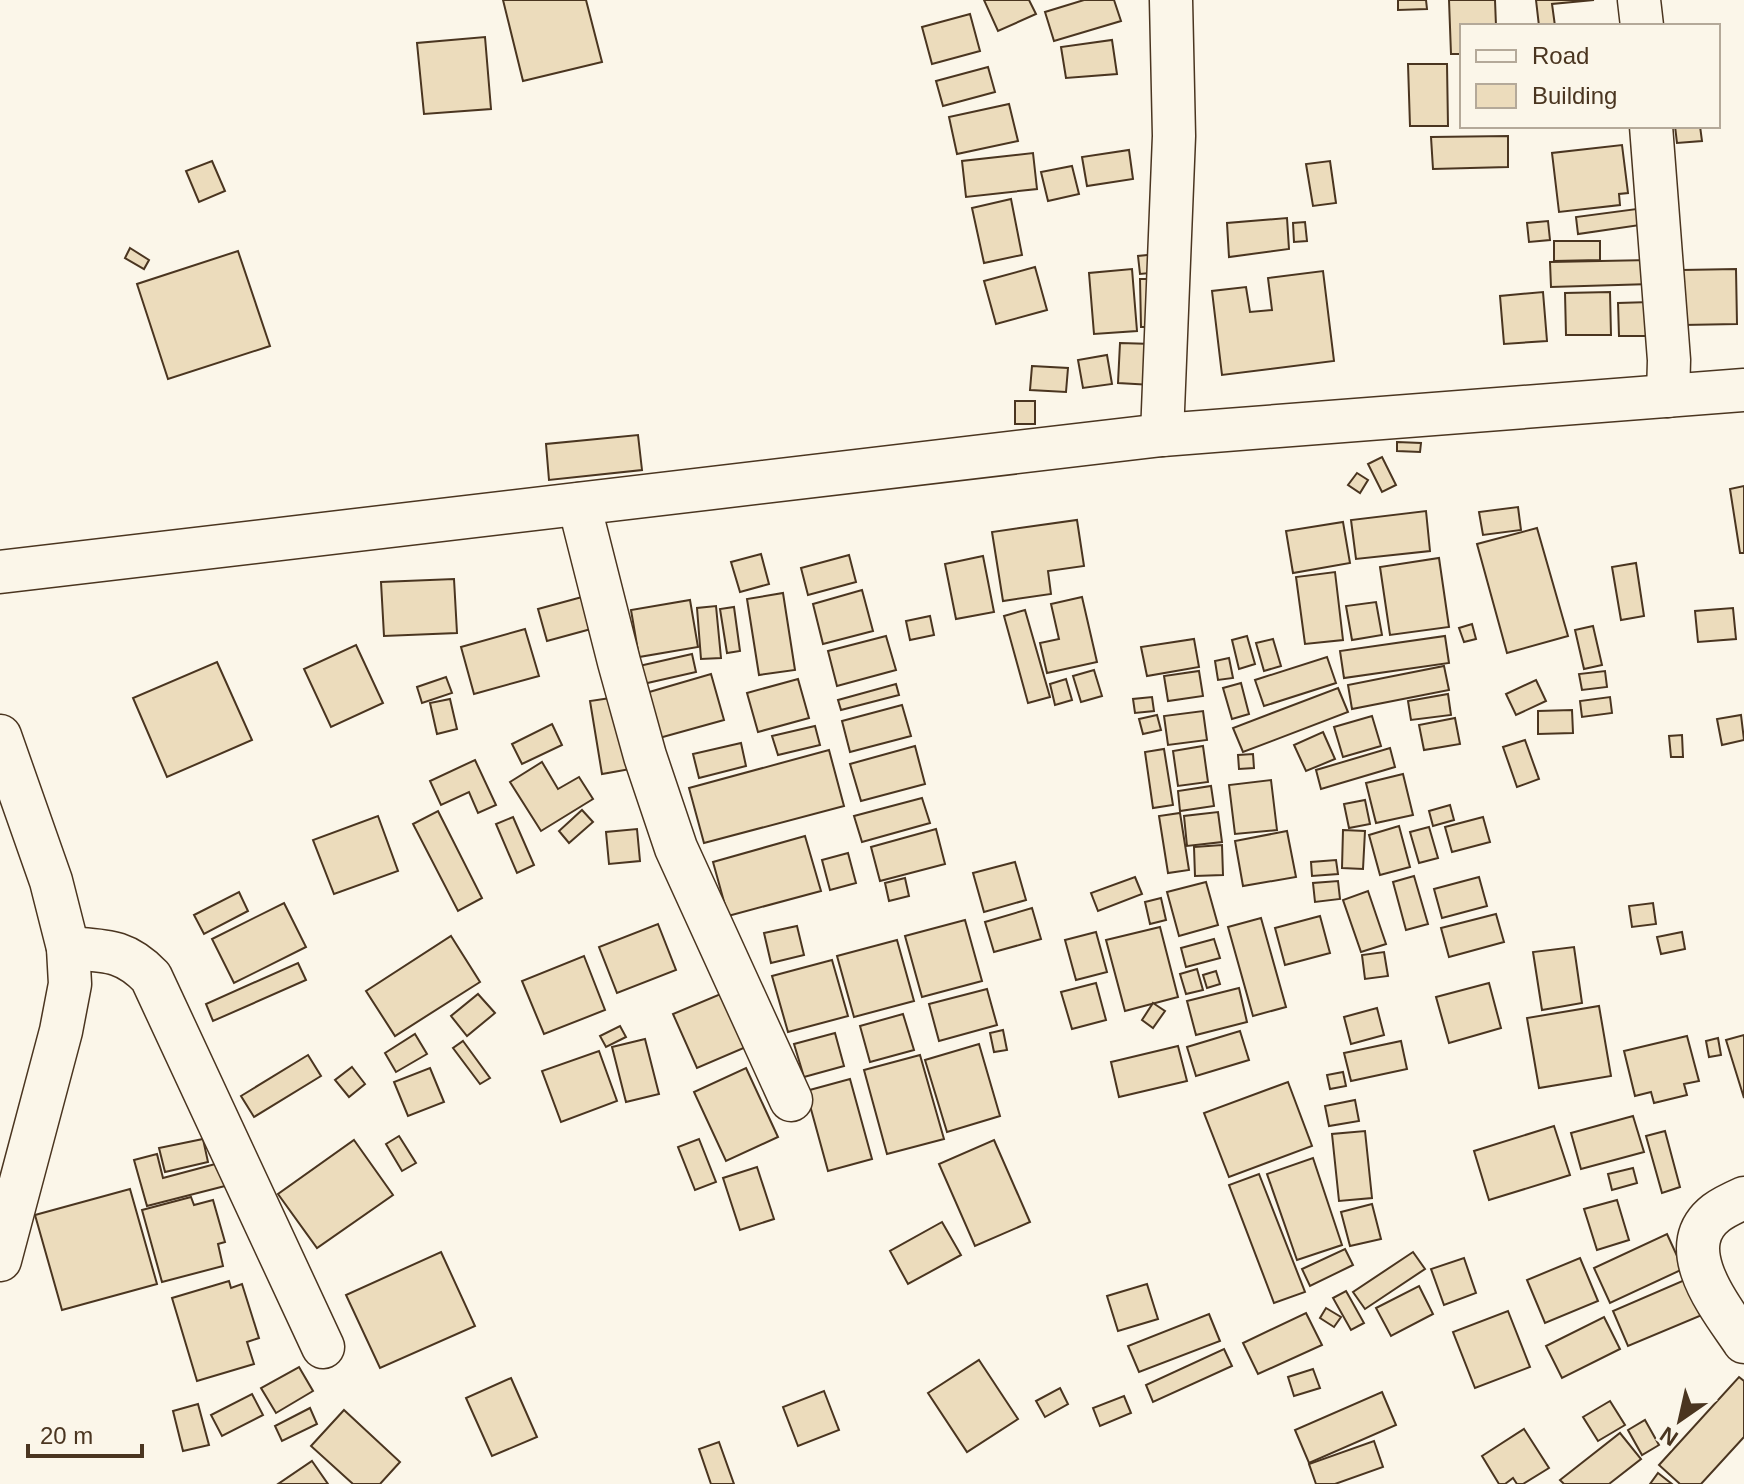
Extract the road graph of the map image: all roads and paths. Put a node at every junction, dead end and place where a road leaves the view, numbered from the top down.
1 (1171, 0) edge
2 (1639, 0) edge
3 (1642, 24) edge
4 (1651, 128) edge
5 (1744, 390) edge
6 (1668, 396) junction
7 (1162, 435) junction
8 (579, 504) junction
9 (0, 572) edge
10 (0, 736) edge
11 (68, 948) junction
12 (791, 1100) dead end
13 (1744, 1198) edge
14 (0, 1260) edge
15 (1744, 1342) edge
16 (323, 1347) dead end

1 - 7 street
2 - 3 street
4 - 6 street
5 - 6 street
6 - 7 street
7 - 8 street
8 - 9 street
8 - 12 street
10 - 11 street
11 - 14 street
11 - 16 street
13 - 15 street

